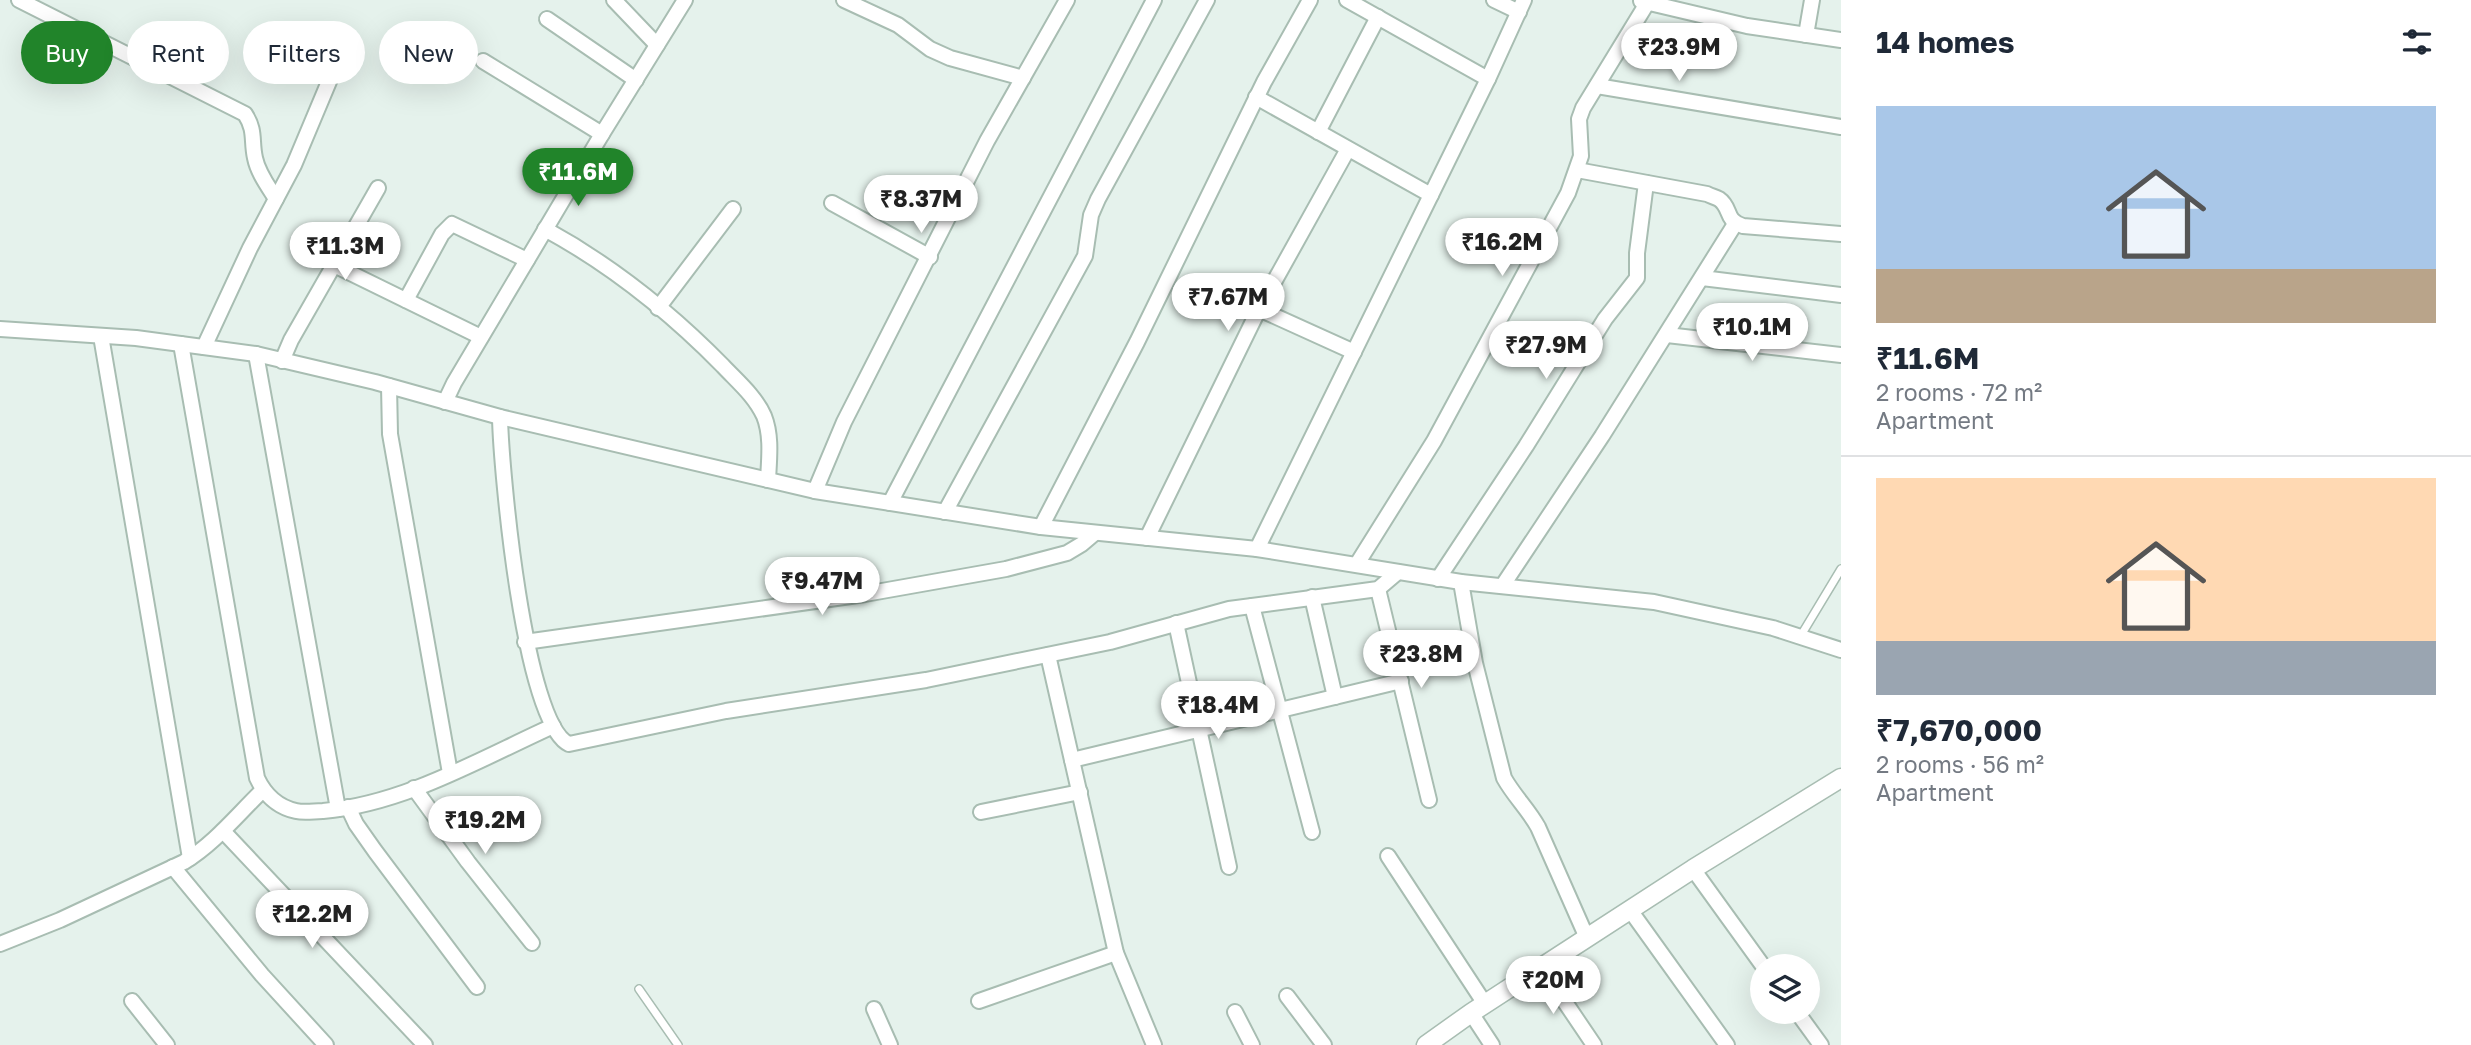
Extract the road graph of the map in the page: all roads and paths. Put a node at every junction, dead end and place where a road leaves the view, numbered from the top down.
1 (19, 0) edge
2 (614, 0) edge
3 (685, 0) edge
4 (844, 0) edge
5 (1067, 0) edge
6 (1154, 0) edge
7 (1207, 0) edge
8 (1310, 0) edge
9 (1347, 0) edge
10 (1494, 0) edge
11 (1812, 0) edge
12 (1645, 1) edge
13 (1521, 6) edge
14 (1378, 17) junction
15 (547, 19) dead end
16 (1805, 35) junction
17 (1841, 40) edge
18 (657, 45) junction
19 (483, 61) dead end
20 (1023, 78) junction
21 (1488, 79) junction
22 (636, 80) junction
23 (329, 84) edge
24 (1597, 86) junction
25 (1256, 97) junction
26 (1841, 127) edge
27 (1318, 132) junction
28 (602, 134) junction
29 (1349, 149) junction
30 (1577, 170) junction
31 (1646, 183) junction
32 (378, 188) dead end
33 (1431, 195) junction
34 (276, 199) junction
35 (832, 203) dead end
36 (733, 209) dead end
37 (1735, 224) junction
38 (545, 229) junction
39 (1841, 234) edge
40 (930, 257) junction
41 (527, 260) junction
42 (334, 265) junction
43 (1702, 278) junction
44 (1841, 295) edge
45 (407, 300) junction
46 (658, 308) junction
47 (1259, 309) junction
48 (0, 329) edge
49 (1667, 335) junction
50 (101, 336) junction
51 (481, 337) junction
52 (181, 344) junction
53 (204, 347) junction
54 (1354, 352) junction
55 (256, 355) junction
56 (1841, 355) edge
57 (282, 360) junction
58 (389, 386) junction
59 (445, 402) junction
60 (499, 417) junction
61 (768, 480) junction
62 (815, 491) junction
63 (890, 503) junction
64 (945, 512) junction
65 (1041, 527) junction
66 (1095, 533) junction
67 (1147, 538) junction
68 (1257, 549) junction
69 (1356, 564) junction
70 (1841, 569) edge
71 (1398, 572) junction
72 (1438, 579) junction
73 (1461, 582) junction
74 (1503, 585) junction
75 (1378, 589) junction
76 (1312, 597) junction
77 (1252, 606) junction
78 (1176, 623) junction
79 (1800, 637) junction
80 (526, 642) junction
81 (1841, 650) edge
82 (1048, 655) junction
83 (1401, 681) junction
84 (1335, 697) junction
85 (1279, 710) junction
86 (553, 726) junction
87 (1198, 730) junction
88 (1072, 760) junction
89 (450, 773) junction
90 (1841, 778) edge
91 (414, 788) junction
92 (262, 790) junction
93 (1080, 793) junction
94 (1429, 800) dead end
95 (343, 808) junction
96 (981, 812) dead end
97 (223, 831) junction
98 (1312, 832) dead end
99 (1388, 856) dead end
100 (190, 859) junction
101 (173, 867) junction
102 (1229, 867) dead end
103 (1693, 869) junction
104 (1630, 910) junction
105 (1587, 938) junction
106 (532, 943) dead end
107 (0, 944) edge
108 (1116, 953) junction
109 (1754, 954) edge
110 (1542, 968) junction
111 (477, 987) dead end
112 (639, 989) dead end
113 (1287, 996) dead end
114 (132, 1001) dead end
115 (979, 1001) dead end
116 (874, 1009) dead end
117 (1478, 1009) junction
118 (1235, 1012) dead end
119 (1806, 1024) edge
120 (1428, 1044) edge
121 (167, 1045) edge
122 (326, 1045) edge
123 (425, 1045) edge
124 (678, 1045) edge
125 (890, 1045) edge
126 (1154, 1045) edge
127 (1252, 1045) edge
128 (1324, 1045) edge
129 (1492, 1045) edge
130 (1594, 1045) edge
131 (1727, 1045) edge
132 (1821, 1045) edge

1 - 34 street
2 - 18 street
3 - 18 street
4 - 20 street
5 - 20 street
6 - 63 street
7 - 64 street
8 - 25 street
9 - 14 street
10 - 13 street
11 - 16 street
12 - 16 street
12 - 24 street
13 - 21 street
14 - 21 street
14 - 27 street
15 - 22 street
16 - 17 street
18 - 22 street
19 - 28 street
20 - 40 street
21 - 33 street
22 - 28 street
23 - 34 street
24 - 26 street
24 - 30 street
25 - 27 street
25 - 65 street
27 - 29 street
28 - 38 street
29 - 33 street
29 - 47 street
30 - 31 street
30 - 69 street
31 - 37 street
31 - 72 street
32 - 42 street
33 - 54 street
34 - 53 street
35 - 40 street
36 - 46 street
37 - 39 street
37 - 43 street
38 - 41 street
38 - 46 street
40 - 62 street
41 - 45 street
41 - 51 street
42 - 45 street
42 - 57 street
43 - 44 street
43 - 49 street
45 - 51 street
46 - 61 street
47 - 54 street
47 - 67 street
48 - 50 street
49 - 56 street
49 - 74 street
50 - 52 street
50 - 100 street
51 - 59 street
52 - 53 street
52 - 92 street
53 - 55 street
54 - 68 street
55 - 57 street
55 - 95 street
57 - 58 street
58 - 59 street
58 - 89 street
59 - 60 street
60 - 61 street
60 - 80 street
61 - 62 street
62 - 63 street
63 - 64 street
64 - 65 street
65 - 66 street
66 - 67 street
66 - 80 street
67 - 68 street
68 - 69 street
69 - 71 street
70 - 79 lane
71 - 72 street
71 - 75 street
72 - 73 street
73 - 74 street
73 - 105 street
74 - 79 street
75 - 76 street
75 - 83 street
76 - 77 street
76 - 84 street
77 - 78 street
77 - 85 street
78 - 82 street
78 - 87 street
79 - 81 street
80 - 86 street
82 - 86 street
82 - 88 street
83 - 84 street
83 - 94 street
84 - 85 street
85 - 87 street
85 - 98 street
86 - 89 street
87 - 88 street
87 - 102 street
88 - 93 street
89 - 91 street
90 - 103 street
91 - 95 street
91 - 106 street
92 - 95 street
92 - 97 street
93 - 96 street
93 - 108 street
95 - 111 street
97 - 100 street
97 - 123 street
99 - 117 street
100 - 101 street
101 - 107 street
101 - 122 street
103 - 104 street
103 - 109 street
104 - 105 street
104 - 131 street
105 - 110 street
108 - 115 street
108 - 126 street
110 - 117 street
110 - 130 street
112 - 124 lane
113 - 128 street
114 - 121 street
116 - 125 street
117 - 120 street
117 - 129 street
118 - 127 street
119 - 132 street

